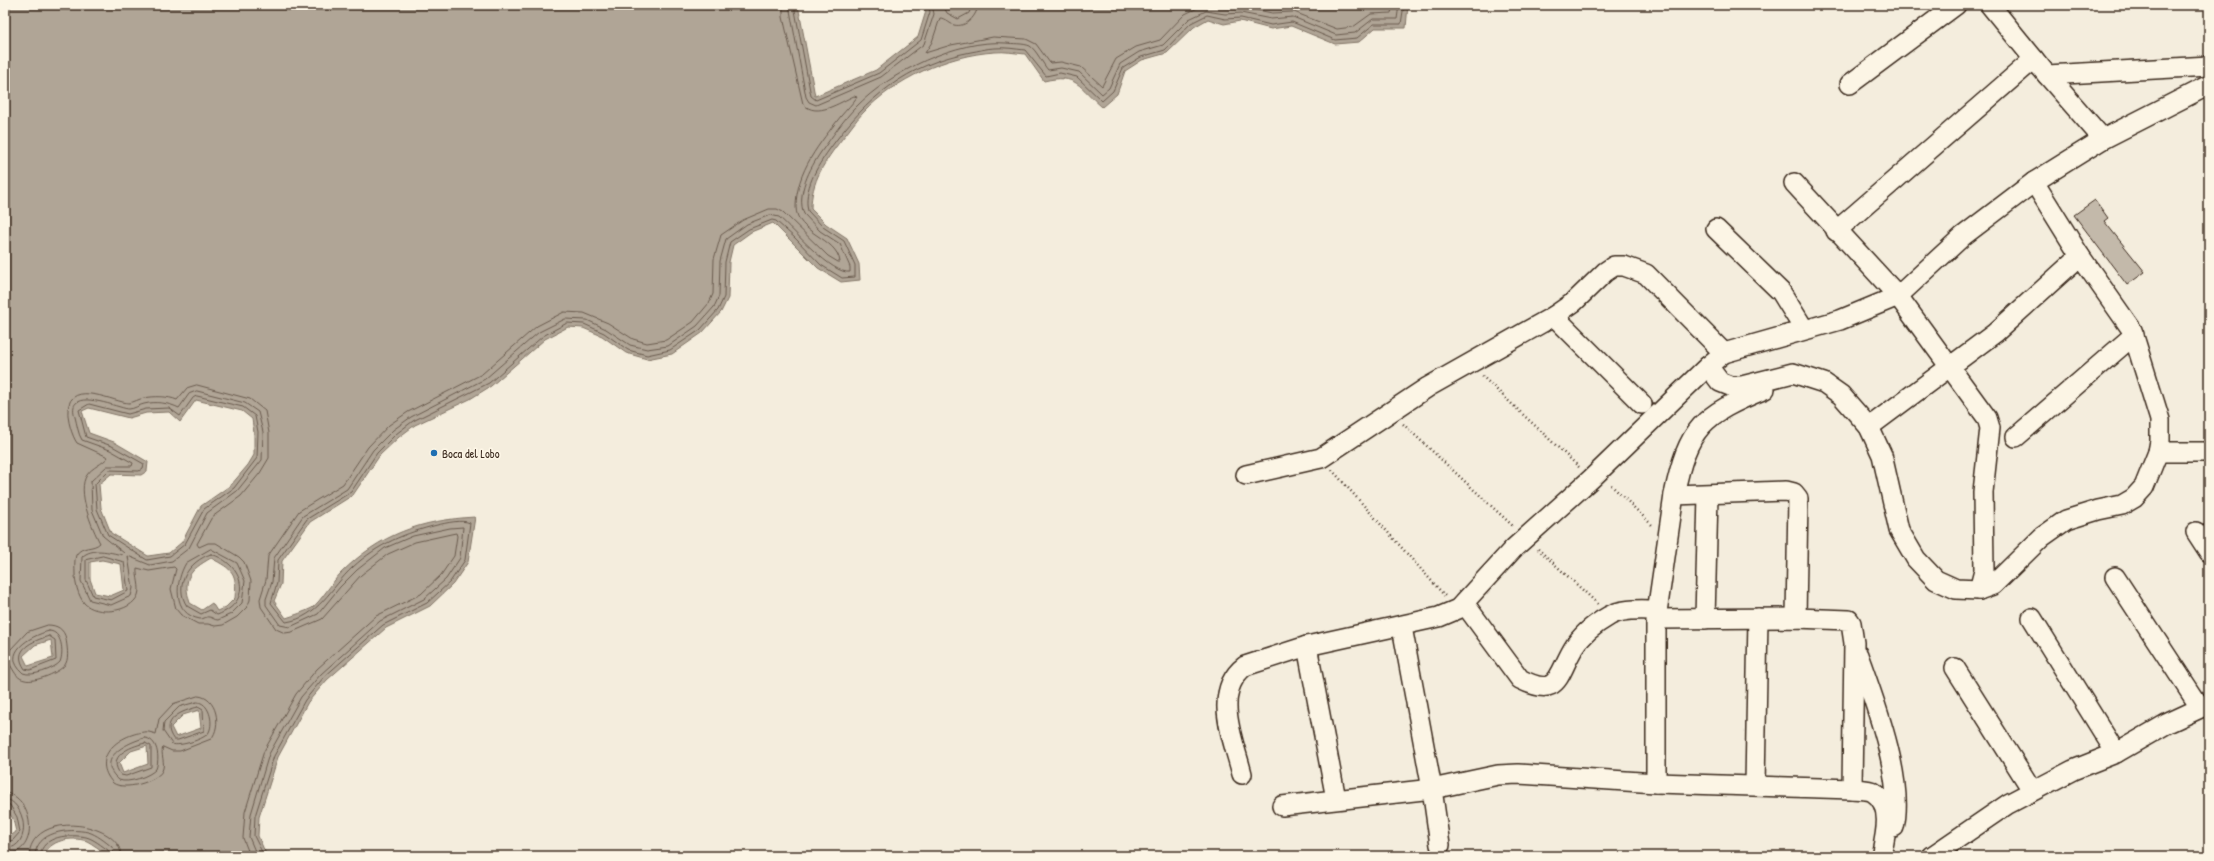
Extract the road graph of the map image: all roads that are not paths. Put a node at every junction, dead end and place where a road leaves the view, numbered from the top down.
1 (1956, 5) edge
2 (1990, 5) edge
3 (2034, 59) junction
4 (2209, 66) edge
5 (2047, 75) junction
6 (1850, 84) dead end
7 (2209, 85) edge
8 (2104, 139) junction
9 (1794, 182) dead end
10 (2034, 182) junction
11 (1716, 229) dead end
12 (1836, 231) junction
13 (2080, 256) junction
14 (1898, 296) junction
15 (1554, 316) junction
16 (1804, 329) junction
17 (2134, 335) junction
18 (1724, 353) junction
19 (1708, 366) junction
20 (1950, 367) junction
21 (1803, 376) junction
22 (1642, 404) dead end
23 (1869, 428) junction
24 (2016, 437) dead end
25 (2158, 452) junction
26 (2209, 452) edge
27 (1246, 475) dead end
28 (1674, 495) junction
29 (1708, 495) junction
30 (2196, 532) dead end
31 (2209, 552) edge
32 (2115, 577) dead end
33 (1979, 590) junction
34 (1461, 606) junction
35 (1656, 615) junction
36 (1758, 618) junction
37 (1796, 618) junction
38 (2032, 618) dead end
39 (1705, 619) junction
40 (1402, 627) junction
41 (1854, 643) junction
42 (1307, 646) junction
43 (1955, 668) dead end
44 (2205, 706) edge
45 (2116, 753) junction
46 (1242, 774) dead end
47 (1656, 783) junction
48 (1755, 785) junction
49 (1432, 788) junction
50 (1852, 789) junction
51 (2032, 790) junction
52 (1336, 799) junction
53 (1282, 806) dead end
54 (1886, 835) junction
55 (1440, 845) dead end
56 (1881, 856) edge
57 (1932, 856) edge

1 - 6 street
2 - 3 street
3 - 5 street
3 - 12 street
4 - 5 street
5 - 8 street
7 - 8 street
8 - 10 street
9 - 12 street
10 - 13 street
10 - 14 street
11 - 16 street
12 - 14 street
13 - 17 street
13 - 20 street
14 - 16 street
14 - 20 street
15 - 18 street
15 - 22 street
15 - 27 street
16 - 18 street
17 - 24 street
17 - 25 street
18 - 19 street
19 - 21 street
19 - 34 street
20 - 23 street
20 - 33 street
21 - 23 street
21 - 28 street
23 - 33 street
25 - 26 street
25 - 33 street
28 - 29 street
28 - 35 street
29 - 37 street
29 - 39 street
30 - 31 street
32 - 44 street
34 - 35 street
34 - 40 street
35 - 39 street
35 - 47 street
36 - 37 street
36 - 39 street
36 - 48 street
37 - 41 street
38 - 45 street
40 - 42 street
40 - 49 street
41 - 50 street
41 - 54 street
42 - 46 street
42 - 52 street
43 - 51 street
44 - 45 street
45 - 51 street
47 - 48 street
47 - 49 street
48 - 50 street
49 - 52 street
49 - 55 street
50 - 54 street
51 - 57 street
52 - 53 street
54 - 56 street

